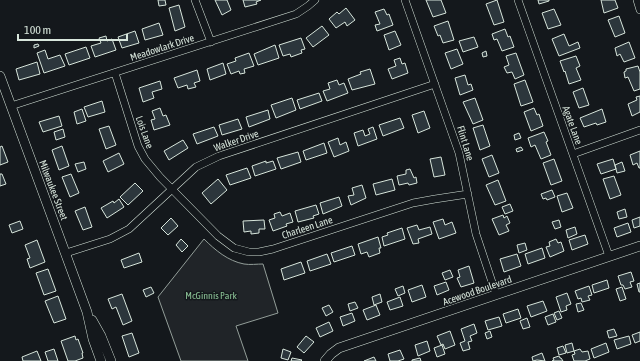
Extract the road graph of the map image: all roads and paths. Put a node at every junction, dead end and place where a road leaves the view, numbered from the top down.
1 (195, 0) edge
2 (315, 0) edge
3 (405, 0) edge
4 (518, 0) edge
5 (637, 0) edge
6 (640, 10) edge
7 (211, 42) junction
8 (115, 73) junction
9 (0, 76) edge
10 (435, 84) junction
11 (11, 106) junction
12 (640, 130) edge
13 (573, 154) junction
14 (172, 190) junction
15 (468, 194) junction
16 (640, 246) edge
17 (66, 253) junction
18 (609, 256) junction
19 (496, 294) junction
20 (87, 312) junction
21 (101, 361) edge
22 (111, 361) edge
23 (325, 361) edge

1 - 7 street
2 - 7 street, Meadowlark Drive
3 - 10 street, Flint Lane
4 - 13 street, Agate Lane
5 - 6 street
7 - 8 street, Meadowlark Drive
8 - 11 street, Meadowlark Drive
8 - 14 street, Lois Lane
9 - 11 street, Milwaukee Street
10 - 14 street, Walker Drive
10 - 15 street, Flint Lane
11 - 17 street, Milwaukee Street
12 - 13 street
13 - 18 street, Agate Lane
14 - 15 street, Charleen Lane
14 - 17 street, Walker Drive
15 - 19 street, Flint Lane
16 - 18 street, Acewood Boulevard
17 - 20 street, Milwaukee Street
18 - 19 street, Acewood Boulevard
19 - 23 street, Acewood Boulevard
20 - 21 street, Milwaukee Street
20 - 22 street, Milwaukee Street

